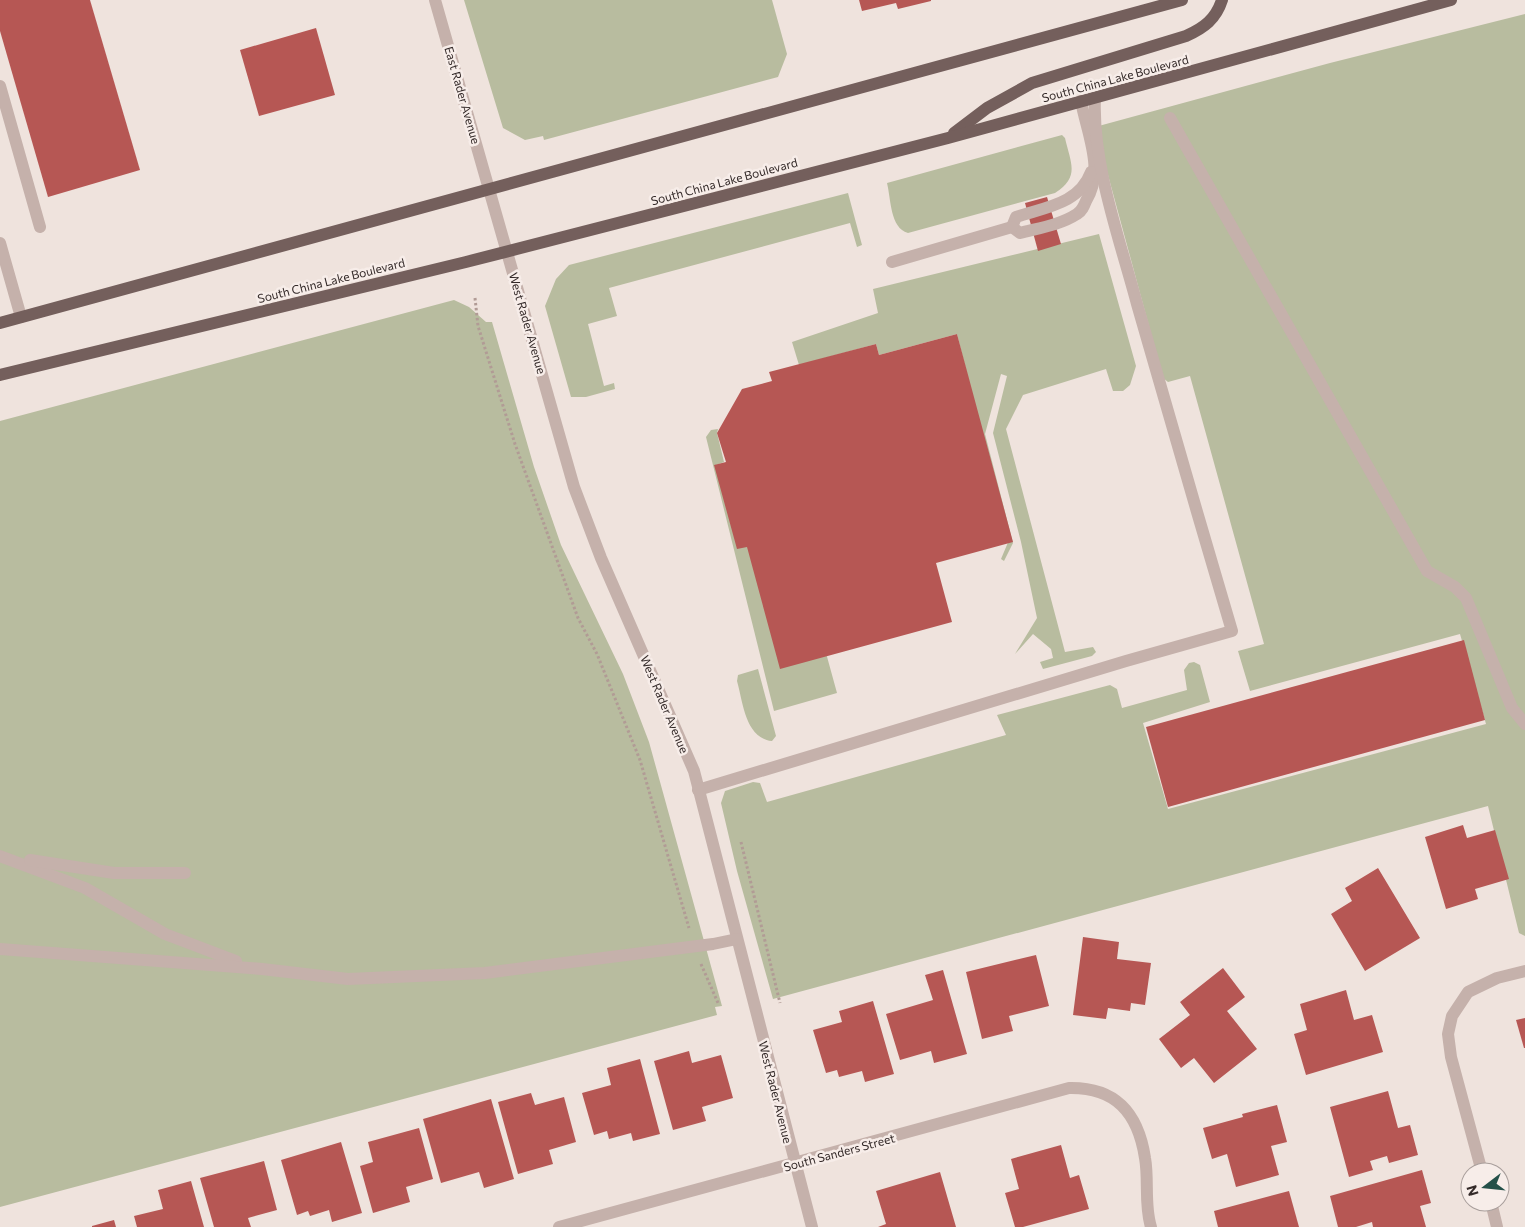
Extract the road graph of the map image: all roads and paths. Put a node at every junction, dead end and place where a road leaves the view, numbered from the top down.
1 (435, 0) edge
2 (1182, 0) edge
3 (1222, 0) edge
4 (1451, 0) edge
5 (0, 86) edge
6 (1095, 98) junction
7 (1081, 101) junction
8 (1170, 118) dead end
9 (948, 138) junction
10 (1095, 160) junction
11 (490, 189) junction
12 (40, 227) dead end
13 (1012, 227) junction
14 (0, 243) edge
15 (508, 250) junction
16 (892, 262) dead end
17 (475, 298) dead end
18 (21, 317) junction
19 (0, 323) edge
20 (0, 375) edge
21 (1525, 724) edge
22 (698, 790) junction
23 (741, 842) dead end
24 (4, 856) edge
25 (185, 873) dead end
26 (691, 935) dead end
27 (737, 939) junction
28 (0, 949) edge
29 (700, 962) dead end
30 (262, 968) junction
31 (1525, 971) edge
32 (718, 1003) dead end
33 (780, 1003) dead end
34 (1479, 1162) edge
35 (795, 1164) junction
36 (1493, 1212) edge
37 (559, 1227) edge
38 (812, 1227) edge
39 (1151, 1227) edge
40 (1497, 1227) edge

1 - 11 street, East Rader Avenue
2 - 11 main road
3 - 9 main road
4 - 6 main road, South China Lake Boulevard
5 - 12 street
6 - 7 main road, South China Lake Boulevard
6 - 22 street
7 - 9 main road, South China Lake Boulevard
7 - 10 street
8 - 21 street
9 - 15 main road, South China Lake Boulevard
10 - 13 street
10 - 13 street
11 - 15 street, West Rader Avenue
11 - 18 main road
13 - 16 street
14 - 18 street
15 - 20 main road, South China Lake Boulevard
15 - 22 street, West Rader Avenue
17 - 26 path
18 - 19 main road
22 - 27 street, West Rader Avenue
23 - 33 path
24 - 25 street
24 - 30 street
27 - 30 street
27 - 35 street, West Rader Avenue
28 - 30 street
29 - 32 path
31 - 34 street
35 - 37 street, South Sanders Street
35 - 38 street, West Rader Avenue
35 - 39 street, South Sanders Street
36 - 40 street

